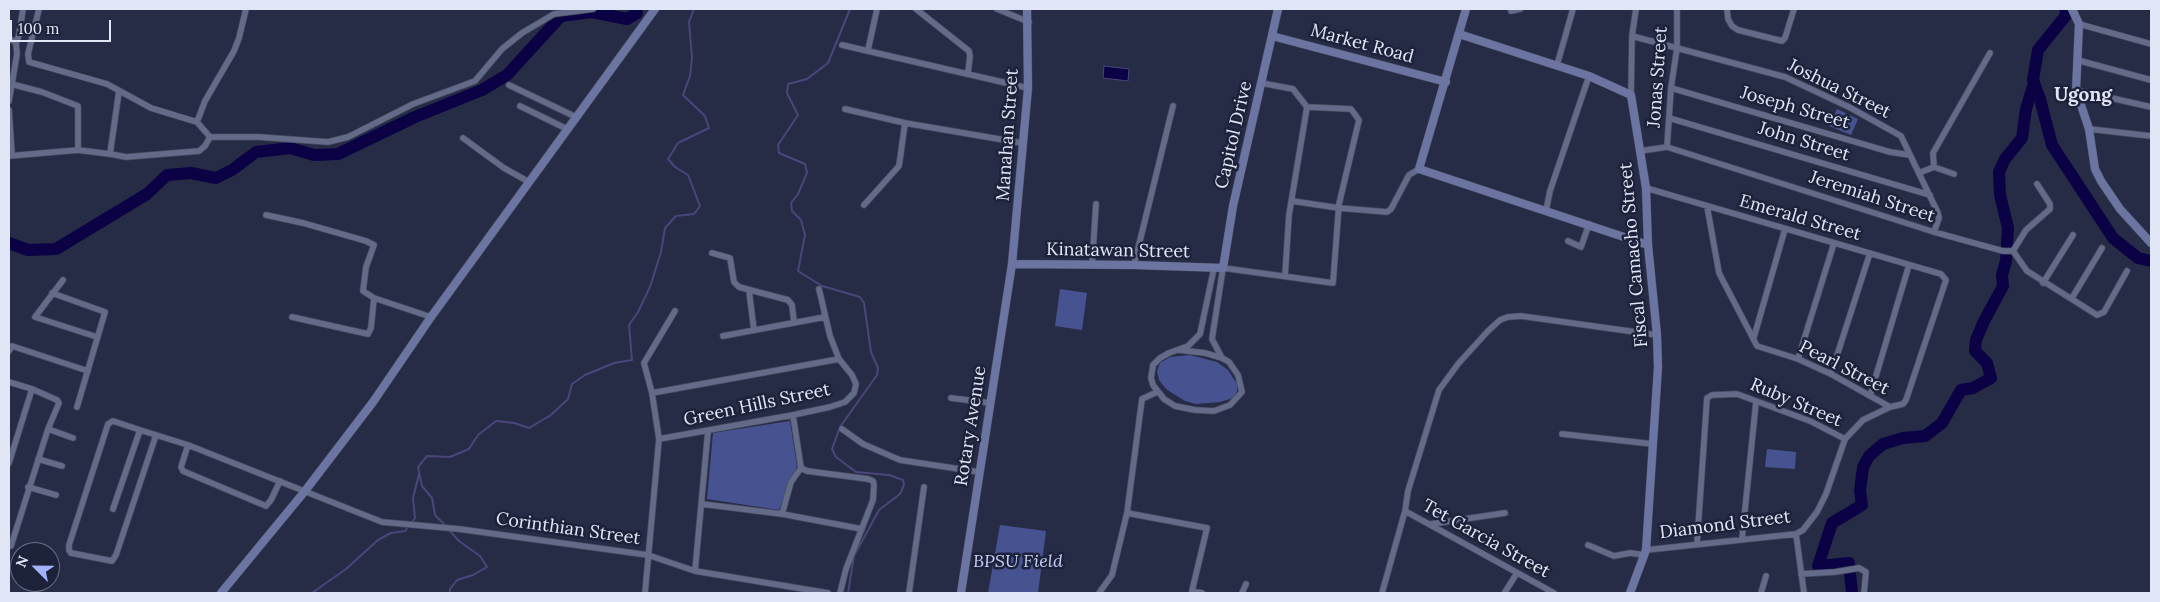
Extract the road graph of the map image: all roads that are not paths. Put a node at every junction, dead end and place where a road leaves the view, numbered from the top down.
1 (23, 9) edge
2 (39, 9) edge
3 (246, 9) edge
4 (588, 9) edge
5 (593, 9) edge
6 (655, 9) edge
7 (877, 9) edge
8 (916, 9) edge
9 (997, 9) edge
10 (1027, 9) edge
11 (1278, 9) edge
12 (1466, 9) edge
13 (1520, 9) edge
14 (1573, 9) edge
15 (1636, 9) edge
16 (1677, 9) edge
17 (1727, 9) edge
18 (1794, 9) edge
19 (2072, 9) edge
20 (1511, 11) dead end
21 (1029, 22) junction
22 (2079, 24) junction
23 (1459, 34) junction
24 (1272, 36) junction
25 (1632, 36) junction
26 (9, 38) edge
27 (16, 43) junction
28 (2151, 44) edge
29 (842, 45) dead end
30 (1677, 48) junction
31 (868, 50) junction
32 (1990, 53) dead end
33 (2076, 60) junction
34 (1557, 65) junction
35 (968, 72) junction
36 (1590, 76) junction
37 (2151, 80) edge
38 (1446, 82) junction
39 (1261, 83) junction
40 (12, 84) junction
41 (509, 85) dead end
42 (1028, 88) junction
43 (1671, 88) junction
44 (2076, 90) junction
45 (120, 91) junction
46 (1632, 95) junction
47 (9, 101) edge
48 (520, 106) dead end
49 (1173, 106) dead end
50 (1307, 107) junction
51 (2151, 107) edge
52 (845, 108) dead end
53 (9, 110) edge
54 (9, 114) edge
55 (576, 117) junction
56 (1669, 118) junction
57 (197, 122) junction
58 (905, 123) junction
59 (568, 129) junction
60 (2088, 129) junction
61 (2151, 136) edge
62 (210, 137) junction
63 (463, 138) dead end
64 (1022, 143) junction
65 (1667, 148) junction
66 (78, 150) junction
67 (1640, 151) junction
68 (110, 154) junction
69 (10, 155) edge
70 (1910, 155) junction
71 (1934, 167) junction
72 (1419, 169) junction
73 (1919, 173) junction
74 (1954, 174) dead end
75 (529, 182) junction
76 (2037, 184) dead end
77 (1646, 188) junction
78 (1930, 195) junction
79 (1292, 200) junction
80 (1096, 204) dead end
81 (864, 205) dead end
82 (1707, 206) junction
83 (1338, 208) junction
84 (1546, 211) junction
85 (266, 215) dead end
86 (1589, 224) junction
87 (1785, 229) junction
88 (1934, 232) junction
89 (2073, 235) dead end
90 (1568, 241) dead end
91 (1834, 243) junction
92 (2151, 244) edge
93 (1648, 245) junction
94 (2102, 248) dead end
95 (2008, 251) junction
96 (712, 253) dead end
97 (1870, 253) junction
98 (1012, 264) junction
99 (1909, 264) junction
100 (1092, 265) junction
101 (1134, 265) junction
102 (1214, 268) junction
103 (1223, 268) junction
104 (2127, 271) dead end
105 (1285, 276) junction
106 (1945, 277) joint
107 (63, 280) dead end
108 (2043, 283) junction
109 (819, 289) dead end
110 (749, 291) junction
111 (52, 293) junction
112 (374, 298) junction
113 (2072, 298) junction
114 (675, 311) dead end
115 (292, 317) dead end
116 (432, 317) junction
117 (825, 317) junction
118 (794, 322) junction
119 (754, 330) junction
120 (1657, 335) junction
121 (723, 336) dead end
122 (98, 337) junction
123 (1754, 338) junction
124 (9, 350) edge
125 (1179, 350) junction
126 (1222, 358) junction
127 (839, 359) junction
128 (1798, 359) junction
129 (88, 370) junction
130 (1831, 374) junction
131 (9, 382) edge
132 (32, 389) junction
133 (1157, 392) junction
134 (652, 393) junction
135 (1870, 396) junction
136 (951, 398) dead end
137 (1756, 402) junction
138 (990, 403) junction
139 (76, 407) dead end
140 (1890, 407) junction
141 (793, 415) junction
142 (48, 429) junction
143 (842, 429) dead end
144 (140, 430) junction
145 (708, 431) junction
146 (156, 434) junction
147 (1562, 434) dead end
148 (73, 438) dead end
149 (659, 439) junction
150 (1845, 439) junction
151 (1653, 444) junction
152 (188, 445) junction
153 (38, 459) junction
154 (9, 463) edge
155 (62, 466) dead end
156 (801, 468) junction
157 (979, 472) junction
158 (280, 481) junction
159 (28, 486) junction
160 (924, 487) dead end
161 (305, 491) junction
162 (56, 495) dead end
163 (702, 504) junction
164 (113, 509) dead end
165 (1405, 511) junction
166 (1128, 513) junction
167 (782, 514) junction
168 (1505, 514) dead end
169 (1430, 524) junction
170 (862, 529) junction
171 (1796, 534) junction
172 (1742, 539) junction
173 (1697, 543) junction
174 (1588, 545) dead end
175 (9, 546) edge
176 (1645, 552) junction
177 (648, 555) junction
178 (694, 571) junction
179 (1517, 573) junction
180 (1801, 574) junction
181 (1766, 576) dead end
182 (1246, 584) dead end
183 (1505, 592) dead end
184 (221, 593) edge
185 (645, 593) edge
186 (828, 593) edge
187 (840, 593) edge
188 (908, 593) edge
189 (961, 593) edge
190 (1099, 593) edge
191 (1202, 593) edge
192 (1242, 593) edge
193 (1382, 593) edge
194 (1554, 593) edge
195 (1630, 593) edge
196 (1761, 593) edge
197 (1804, 593) edge
198 (1864, 593) edge

1 - 27 street
2 - 45 street
3 - 57 street
4 - 5 street
4 - 62 street
6 - 55 street
7 - 31 street
8 - 35 street
9 - 21 street
10 - 21 street, Manahan Street
11 - 24 street, Capitol Drive
12 - 23 street
13 - 20 street
14 - 34 street
15 - 25 street
16 - 30 street, Jonas Street
17 - 18 street
19 - 22 street
21 - 42 street, Manahan Street
22 - 28 street
22 - 33 street
23 - 34 street
23 - 38 street
24 - 38 street, Market Road
24 - 39 street, Capitol Drive
25 - 30 street, Joshua Street
25 - 46 street
26 - 27 street
27 - 40 street
29 - 31 street
30 - 43 street, Jonas Street
30 - 70 street, Joshua Street
31 - 35 street
32 - 71 street
33 - 37 street
33 - 44 street
34 - 36 street
35 - 42 street
36 - 46 street
36 - 84 street
38 - 72 street
39 - 50 street
39 - 103 street, Capitol Drive
40 - 47 street
40 - 66 street
41 - 55 street
42 - 64 street, Manahan Street
43 - 56 street, Jonas Street
43 - 70 street, Joseph Street
44 - 51 street
44 - 60 street
45 - 57 street
45 - 68 street
46 - 67 street, Fiscal Camacho Street
48 - 59 street
49 - 101 street
50 - 79 street
50 - 83 street
52 - 58 street
53 - 54 street
54 - 69 street
55 - 59 street
56 - 65 street, Jonas Street
56 - 78 street, John Street
57 - 62 street
58 - 64 street
58 - 81 street
59 - 75 street
60 - 61 street
60 - 92 street
62 - 68 street
63 - 75 street
64 - 98 street, Manahan Street
65 - 67 street, Jeremiah Street
65 - 88 street, Jeremiah Street
66 - 68 street
66 - 69 street
67 - 77 street, Fiscal Camacho Street
70 - 73 street, Joshua Street
71 - 73 street
71 - 74 street
72 - 83 street
72 - 84 street
73 - 78 street, Joshua Street
75 - 116 street
76 - 95 street
77 - 82 street, Emerald Street
77 - 93 street, Fiscal Camacho Street
78 - 88 street, Joshua Street
79 - 83 street
79 - 105 street
80 - 100 street
82 - 87 street, Emerald Street
82 - 123 street, Pearl Street
83 - 105 street
84 - 86 street
85 - 112 street
86 - 90 street
86 - 93 street
87 - 91 street, Emerald Street
87 - 123 street
88 - 95 street, Jeremiah Street
89 - 108 street
91 - 97 street, Emerald Street
91 - 128 street
93 - 120 street, Fiscal Camacho Street
94 - 113 street
95 - 108 street
96 - 110 street
97 - 99 street, Emerald Street
97 - 130 street
98 - 100 street, Kinatawan Street
98 - 138 street, Rotary Avenue
99 - 106 street, Emerald Street
99 - 135 street
100 - 101 street, Kinatawan Street
101 - 102 street, Kinatawan Street
102 - 103 street, Kinatawan Street
102 - 125 street
103 - 105 street
103 - 126 street
104 - 113 street
106 - 140 street, Diamond Street
107 - 111 street
108 - 113 street
109 - 117 street, Green Hills Street
110 - 118 street
110 - 119 street
111 - 122 street
111 - 122 street
112 - 115 street
112 - 116 street
114 - 134 street
116 - 161 street
117 - 118 street
117 - 127 street, Green Hills Street
118 - 119 street
119 - 121 street
120 - 151 street, Fiscal Camacho Street
120 - 165 street
122 - 129 street
123 - 128 street, Pearl Street
124 - 129 street
125 - 126 street
125 - 133 street
126 - 133 street
127 - 134 street
127 - 141 street, Green Hills Street
128 - 130 street, Pearl Street
129 - 139 street
130 - 135 street, Pearl Street
131 - 132 street
132 - 142 street
132 - 154 street
133 - 166 street
134 - 149 street
135 - 140 street, Pearl Street
136 - 138 street
137 - 150 street, Ruby Street
137 - 172 street
137 - 173 street, Ruby Street
138 - 157 street, Rotary Avenue
140 - 150 street, Diamond Street
141 - 145 street, Green Hills Street
141 - 156 street
142 - 148 street
142 - 153 street
143 - 157 street
144 - 146 street, Corinthian Street
144 - 146 street, Corinthian Street
144 - 164 street
145 - 149 street, Green Hills Street
145 - 163 street
146 - 152 street, Corinthian Street
147 - 151 street
149 - 177 street
150 - 171 street, Diamond Street
151 - 176 street, Fiscal Camacho Street
152 - 158 street, Corinthian Street
152 - 158 street
153 - 155 street
153 - 159 street
156 - 167 street
156 - 170 street
157 - 189 street, Rotary Avenue
158 - 161 street, Corinthian Street
159 - 162 street
159 - 175 street
160 - 188 street
161 - 177 street, Corinthian Street
161 - 184 street
163 - 167 street
163 - 178 street
165 - 169 street, Tet Garcia Street
165 - 193 street
166 - 190 street
166 - 191 street
167 - 170 street
168 - 169 street
169 - 179 street, Tet Garcia Street
170 - 187 street
171 - 172 street, Diamond Street
171 - 180 street
172 - 173 street, Diamond Street
173 - 176 street, Diamond Street
174 - 176 street, Diamond Street
176 - 195 street, Fiscal Camacho Street
177 - 178 street, Corinthian Street
177 - 185 street
178 - 186 street, Corinthian Street
179 - 183 street
179 - 194 street, Tet Garcia Street
180 - 197 street
180 - 198 street
181 - 196 street
182 - 192 street

